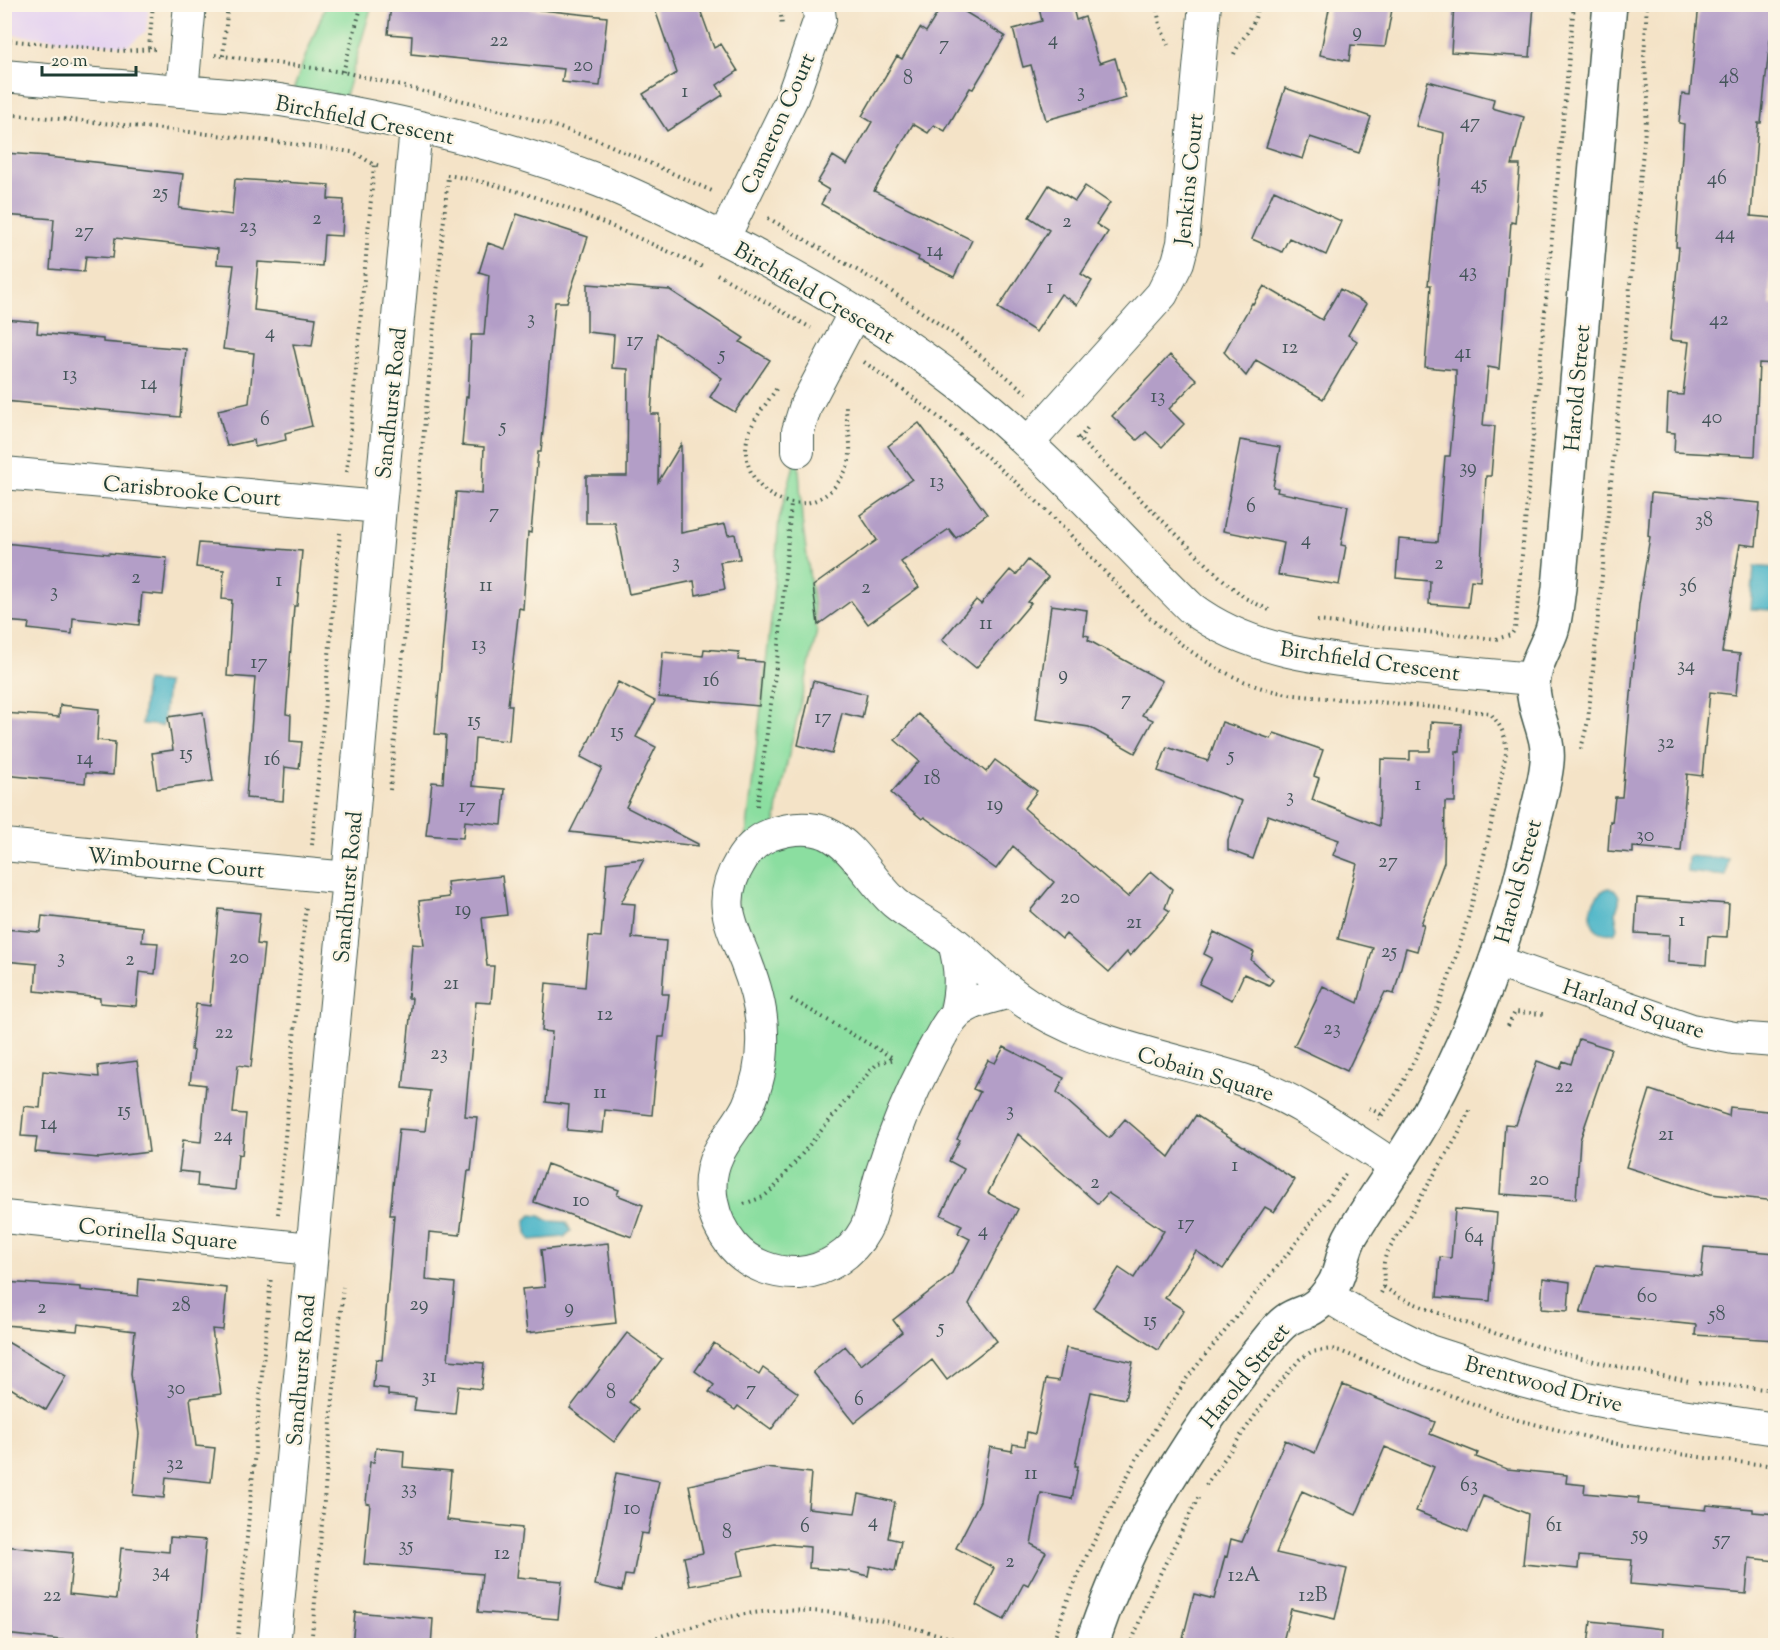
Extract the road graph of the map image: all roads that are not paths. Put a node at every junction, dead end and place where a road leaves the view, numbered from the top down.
1 (190, 4) edge
2 (818, 4) edge
3 (1205, 4) edge
4 (1610, 4) edge
5 (4, 76) edge
6 (182, 91) junction
7 (416, 128) junction
8 (723, 239) junction
9 (855, 312) junction
10 (1028, 443) junction
11 (798, 451) dead end
12 (4, 473) edge
13 (380, 507) junction
14 (1534, 679) junction
15 (4, 845) edge
16 (348, 878) junction
17 (954, 943) junction
18 (1495, 962) junction
19 (1010, 992) junction
20 (955, 1015) junction
21 (1776, 1041) edge
22 (1396, 1167) junction
23 (4, 1217) edge
24 (311, 1249) junction
25 (1326, 1295) junction
26 (1776, 1429) edge
27 (274, 1646) edge
28 (1091, 1646) edge

1 - 6 street
2 - 8 street, Cameron Court
3 - 10 street, Jenkins Court
4 - 14 street, Harold Street
5 - 6 street, Birchfield Crescent
6 - 7 street, Birchfield Crescent
7 - 8 street, Birchfield Crescent
7 - 13 street, Sandhurst Road
8 - 9 street, Birchfield Crescent
9 - 10 street, Birchfield Crescent
9 - 11 street
10 - 14 street, Birchfield Crescent
12 - 13 street, Carisbrooke Court
13 - 16 street, Sandhurst Road
14 - 18 street, Harold Street
15 - 16 street, Wimbourne Court
16 - 24 street, Sandhurst Road
17 - 19 street, Cobain Square
17 - 20 street
17 - 20 street, Cobain Square
18 - 21 street, Harland Square
18 - 22 street, Harold Street
19 - 20 street
19 - 22 street, Cobain Square
22 - 25 street, Harold Street
23 - 24 street, Corinella Square
24 - 27 street, Sandhurst Road
25 - 26 street, Brentwood Drive
25 - 28 street, Harold Street

